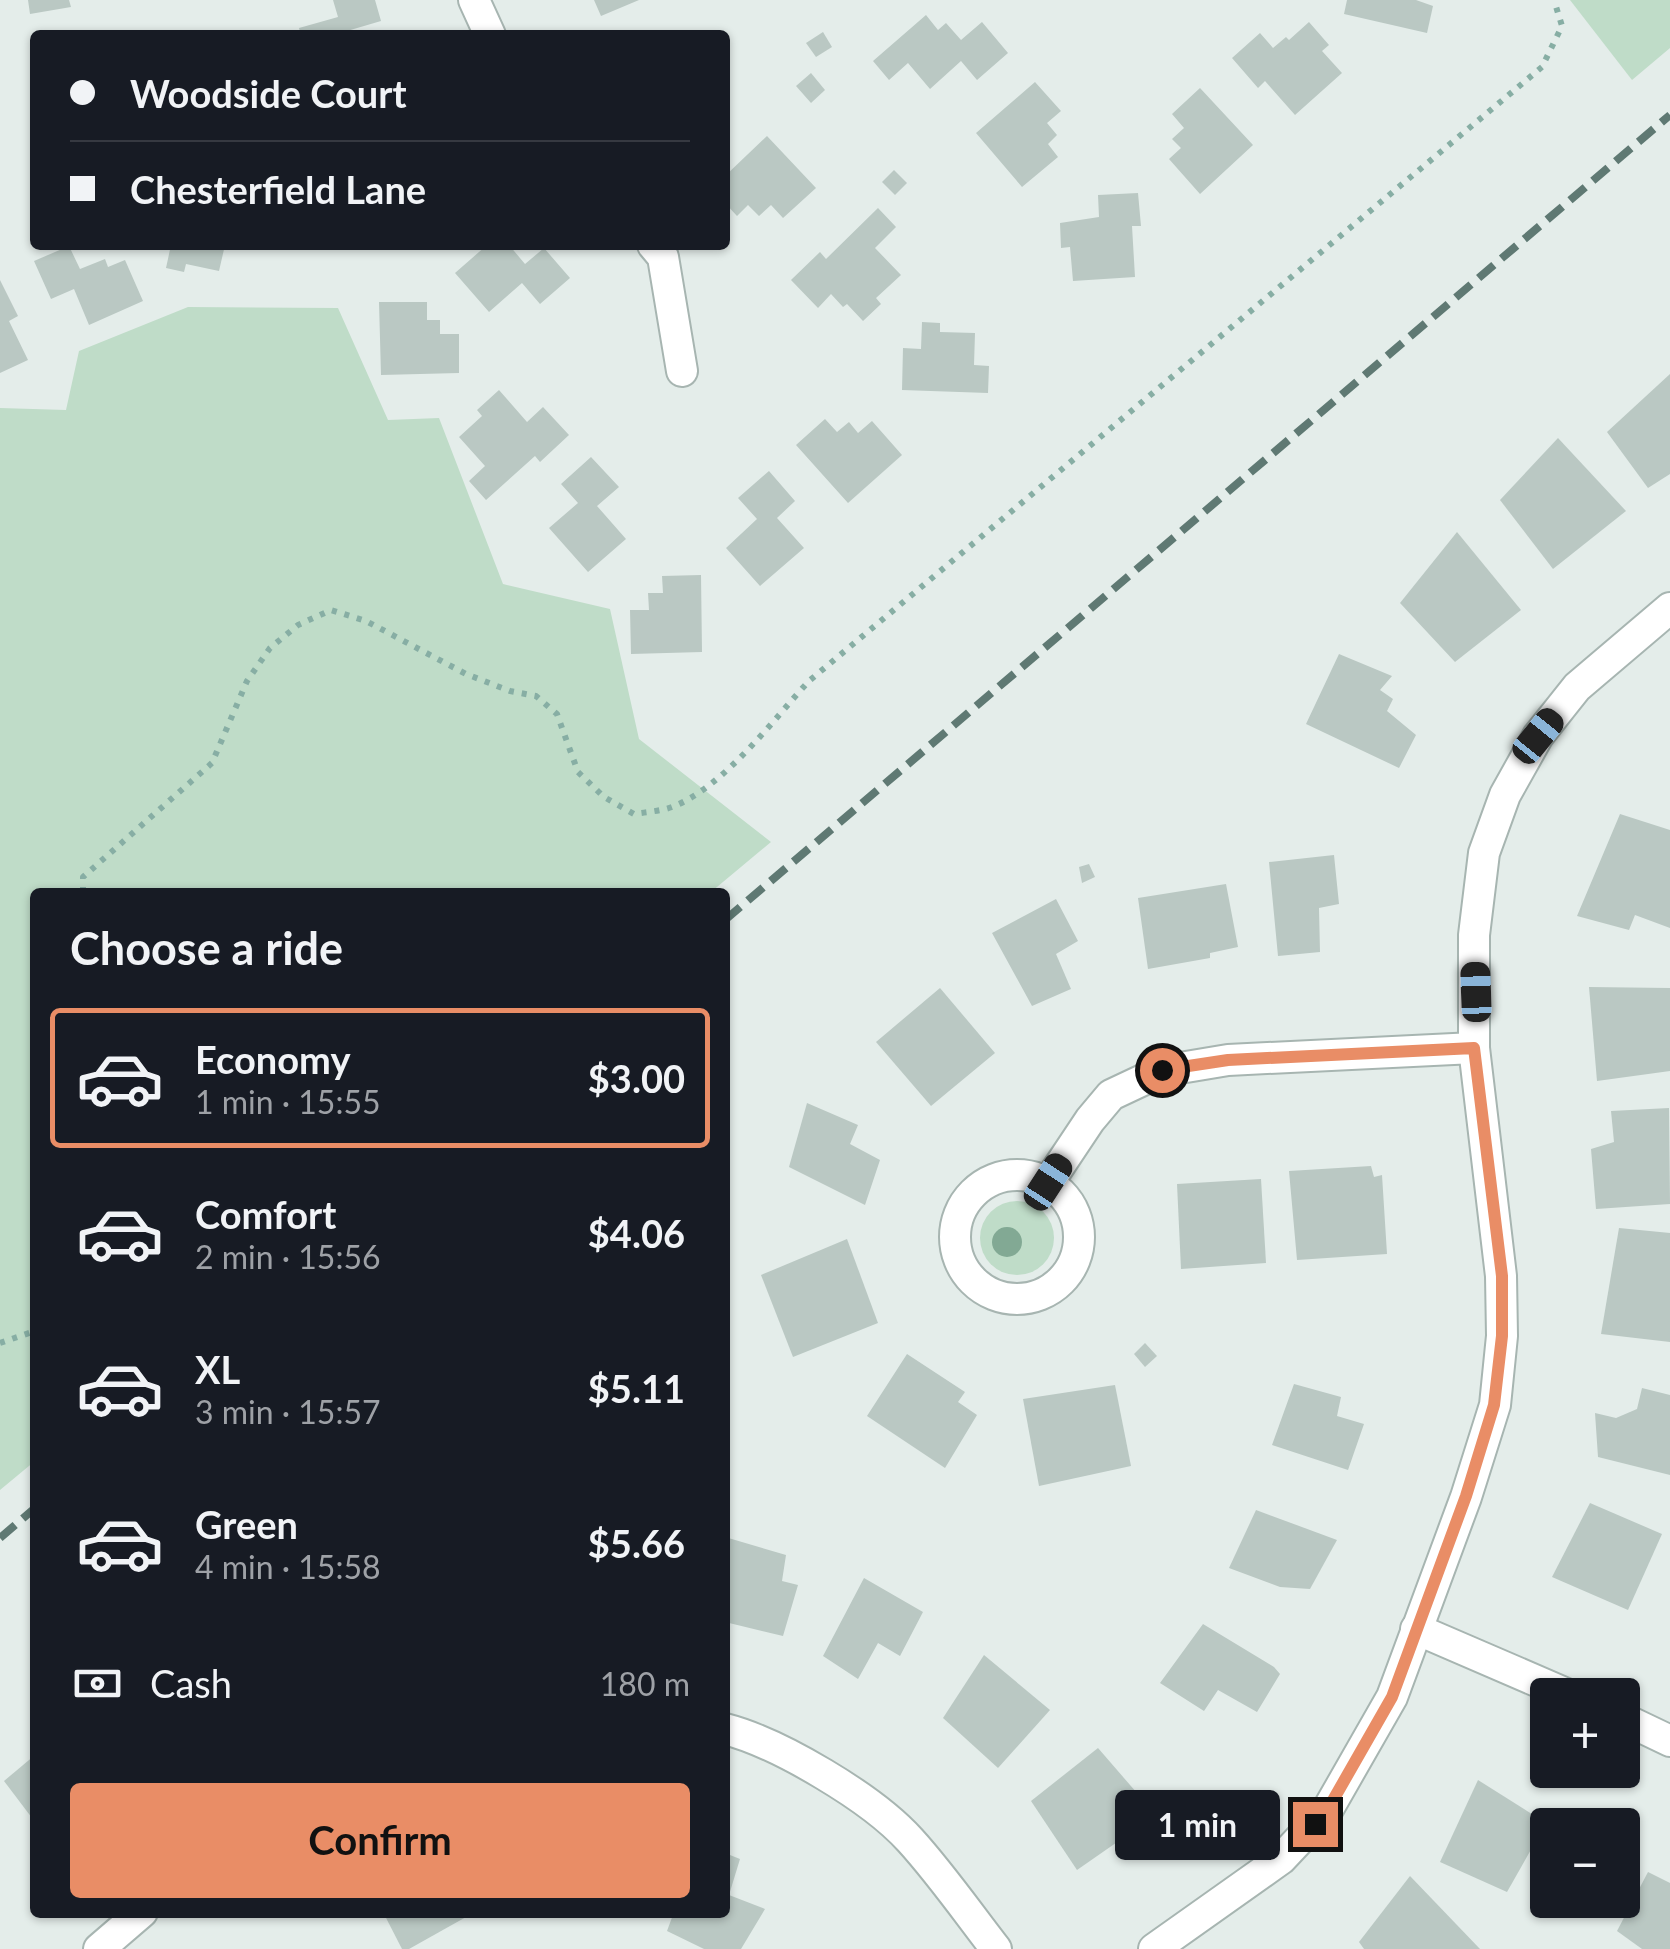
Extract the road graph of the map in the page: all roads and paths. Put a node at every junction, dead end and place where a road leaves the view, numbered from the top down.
1 (474, 0) edge
2 (1554, 0) edge
3 (488, 30) edge
4 (658, 250) edge
5 (682, 372) dead end
6 (1670, 608) edge
7 (83, 888) edge
8 (1474, 1048) junction
9 (1048, 1182) junction
10 (30, 1333) edge
11 (0, 1343) edge
12 (1416, 1628) junction
13 (1530, 1678) edge
14 (1640, 1727) edge
15 (730, 1731) edge
16 (1670, 1741) edge
17 (135, 1918) edge
18 (100, 1949) edge
19 (996, 1949) edge
20 (1154, 1949) edge

1 - 3 street
2 - 7 path
4 - 5 street
6 - 8 street
8 - 9 street
8 - 12 street
9 - 9 street
10 - 11 path
12 - 13 street
12 - 20 street
14 - 16 street
15 - 19 street
17 - 18 street

